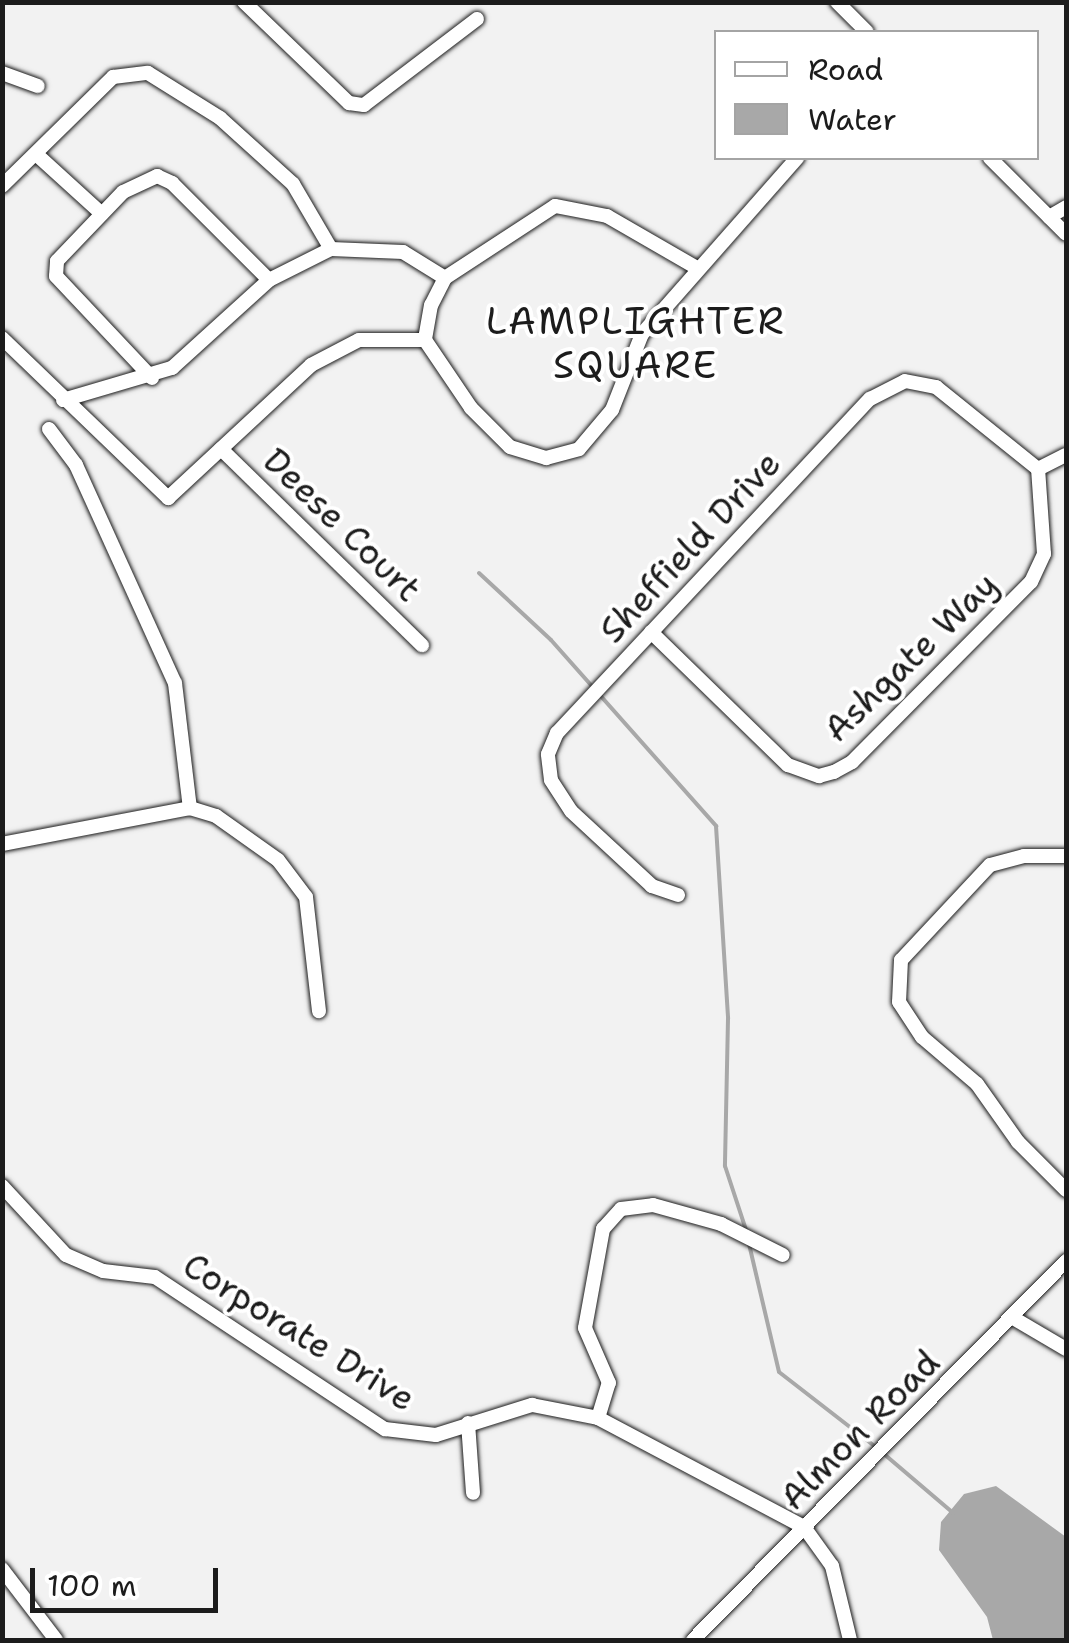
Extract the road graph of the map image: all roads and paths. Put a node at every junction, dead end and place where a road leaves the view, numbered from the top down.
1 (244, 2) edge
2 (837, 2) edge
3 (477, 19) dead end
4 (864, 30) edge
5 (2, 73) edge
6 (38, 86) dead end
7 (36, 154) junction
8 (795, 160) edge
9 (992, 160) edge
10 (2, 186) edge
11 (1066, 207) edge
12 (102, 214) junction
13 (1048, 217) junction
14 (1066, 234) edge
15 (331, 249) junction
16 (698, 268) junction
17 (446, 278) junction
18 (268, 280) junction
19 (2, 338) edge
20 (425, 340) junction
21 (152, 378) junction
22 (63, 400) junction
23 (49, 429) dead end
24 (1066, 444) edge
25 (220, 449) junction
26 (1060, 457) edge
27 (1038, 469) junction
28 (651, 632) junction
29 (422, 645) dead end
30 (190, 808) junction
31 (2, 844) edge
32 (1066, 856) edge
33 (678, 895) dead end
34 (318, 1011) dead end
35 (2, 1186) edge
36 (1066, 1190) edge
37 (783, 1255) dead end
38 (1066, 1261) edge
39 (1015, 1319) junction
40 (1066, 1349) edge
41 (598, 1418) junction
42 (468, 1423) junction
43 (473, 1493) dead end
44 (804, 1526) junction
45 (2, 1569) edge
46 (56, 1640) edge
47 (693, 1640) edge
48 (850, 1640) edge

1 - 3 street
2 - 4 street
5 - 6 street
7 - 10 street
7 - 12 street
7 - 15 street
8 - 16 street
9 - 13 street
11 - 13 street
12 - 18 street
12 - 21 street
13 - 14 street
15 - 17 street
15 - 18 street
16 - 17 street
16 - 20 street
17 - 20 street
18 - 21 street
19 - 22 street
20 - 25 street
21 - 22 street
22 - 25 street
23 - 30 street
24 - 26 street
25 - 29 street, Deese Court
26 - 27 street
27 - 28 street, Sheffield Drive
27 - 28 street, Ashgate Way
28 - 33 street, Sheffield Drive
30 - 31 street
30 - 34 street
32 - 36 street
35 - 42 street, Corporate Drive
37 - 41 street
38 - 39 street, Almon Road
39 - 40 street
39 - 44 street, Almon Road
41 - 42 street, Corporate Drive
41 - 44 street, Corporate Drive
42 - 43 street
44 - 47 street, Almon Road
44 - 48 street
45 - 46 street

